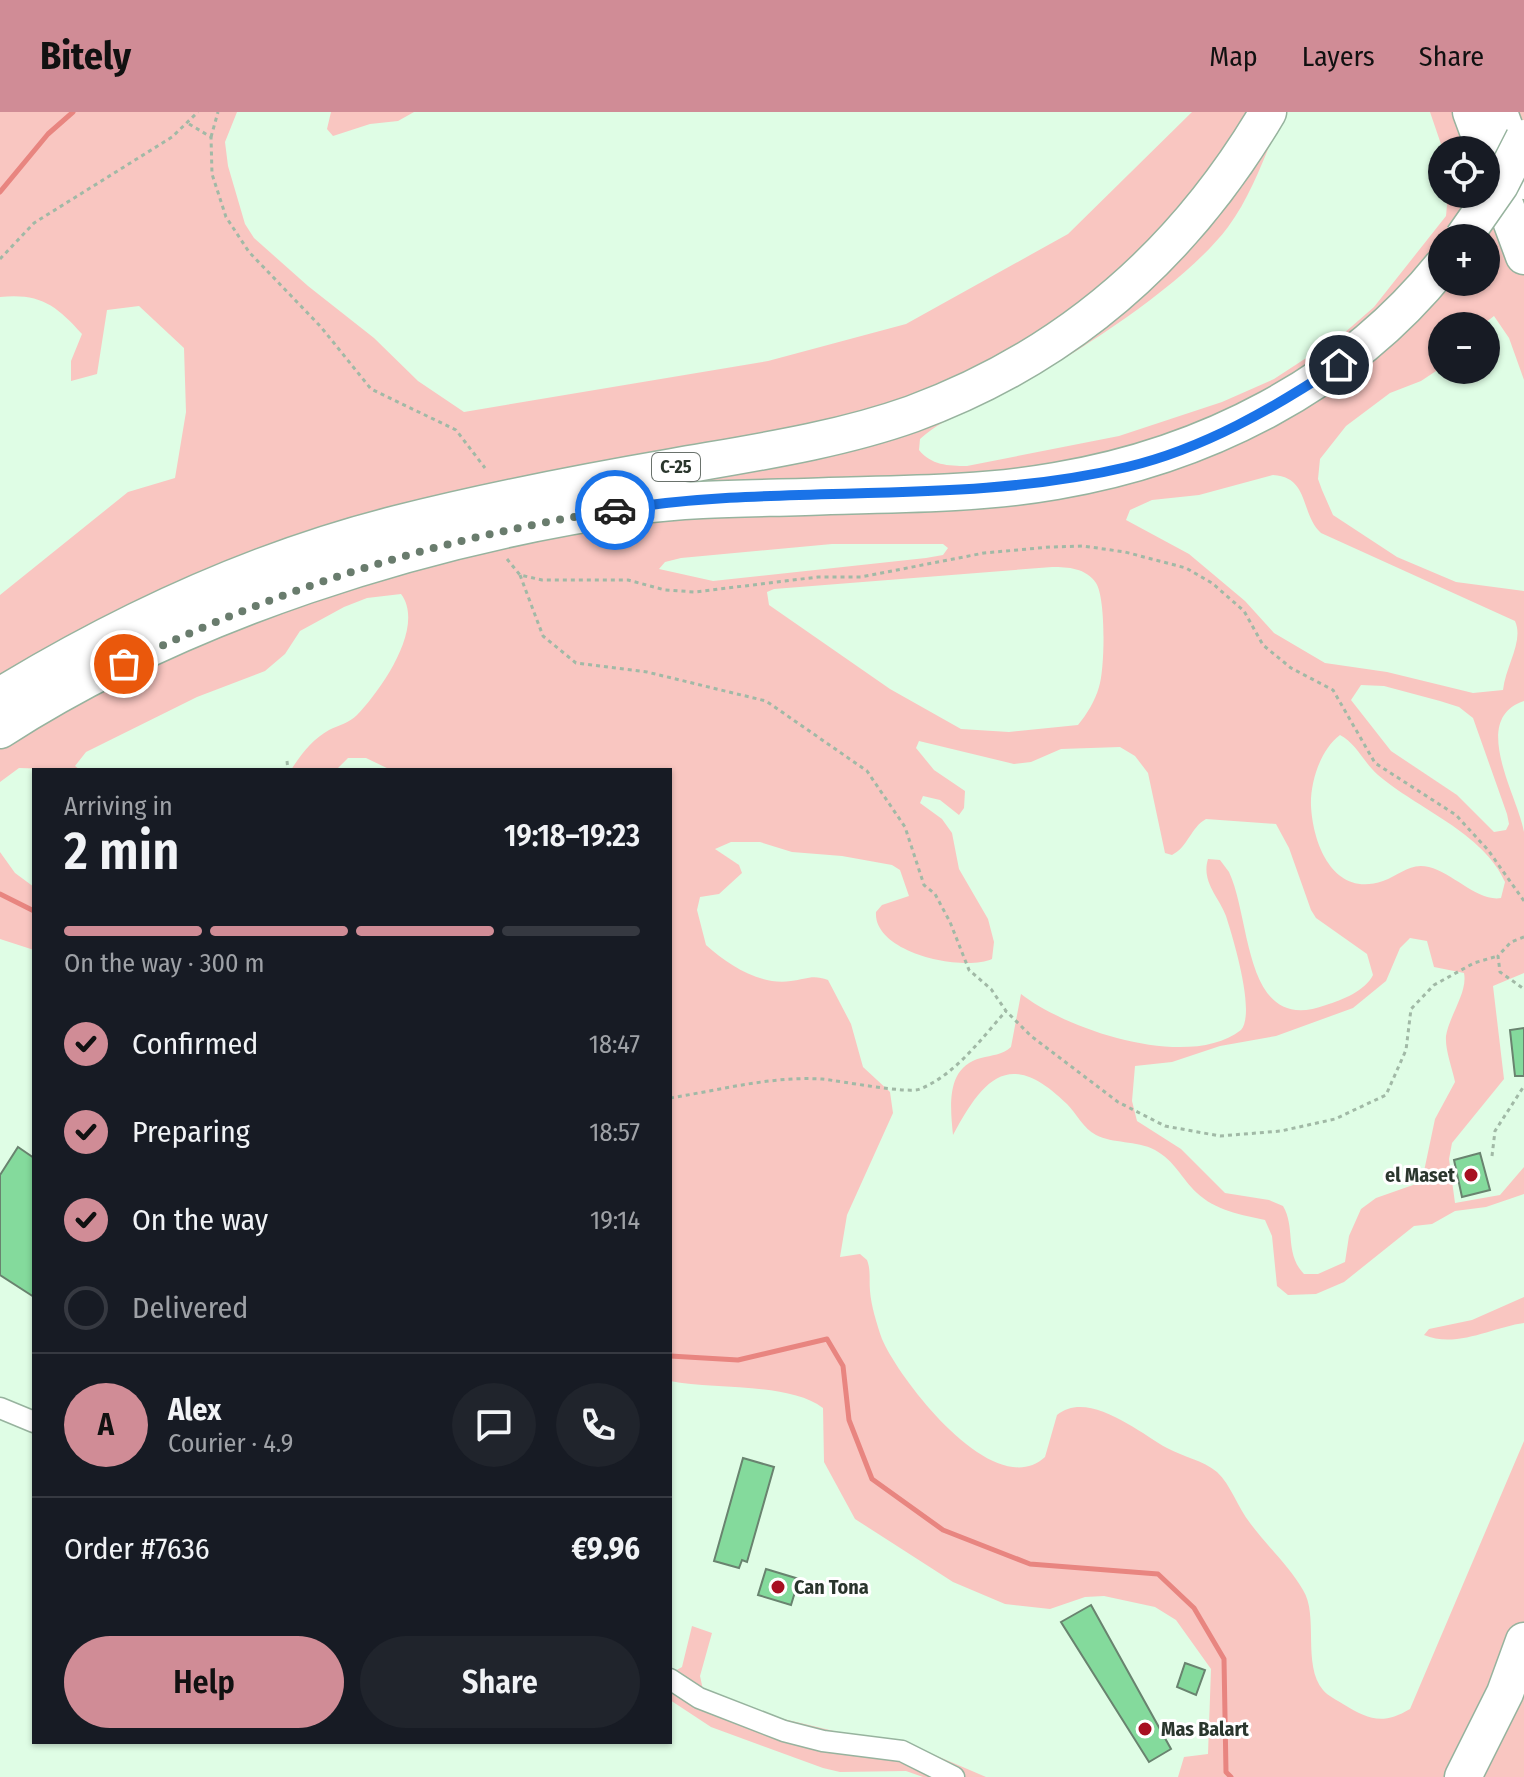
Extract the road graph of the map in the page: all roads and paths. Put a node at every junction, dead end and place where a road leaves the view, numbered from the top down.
1 (198, 112) edge
2 (218, 112) edge
3 (1268, 112) edge
4 (1471, 112) edge
5 (1499, 112) edge
6 (189, 124) junction
7 (1480, 136) edge
8 (211, 137) junction
9 (1524, 138) edge
10 (1524, 181) edge
11 (1500, 190) edge
12 (1473, 224) edge
13 (1524, 256) edge
14 (0, 259) edge
15 (1428, 281) edge
16 (485, 468) dead end
17 (507, 559) dead end
18 (520, 575) junction
19 (0, 696) edge
20 (0, 730) edge
21 (287, 761) dead end
22 (288, 768) edge
23 (1524, 901) edge
24 (1524, 937) edge
25 (1498, 956) junction
26 (1524, 989) edge
27 (1006, 1011) junction
28 (1524, 1086) edge
29 (672, 1098) edge
30 (1492, 1156) dead end
31 (0, 1408) edge
32 (32, 1421) edge
33 (1524, 1641) edge
34 (672, 1680) edge
35 (1524, 1698) edge
36 (954, 1777) edge
37 (1463, 1777) edge
38 (1489, 1777) edge

1 - 6 path
2 - 8 path
3 - 19 highway, C-25
4 - 7 highway
5 - 10 highway
6 - 8 path
6 - 14 path
8 - 16 path
9 - 12 highway, bridge
11 - 13 highway
15 - 20 highway, C-25
17 - 18 path
18 - 23 path
18 - 27 path
21 - 22 path
24 - 25 path
25 - 26 path
25 - 27 path
27 - 29 path
28 - 30 path
31 - 32 street
33 - 37 highway
34 - 36 street
35 - 38 highway

